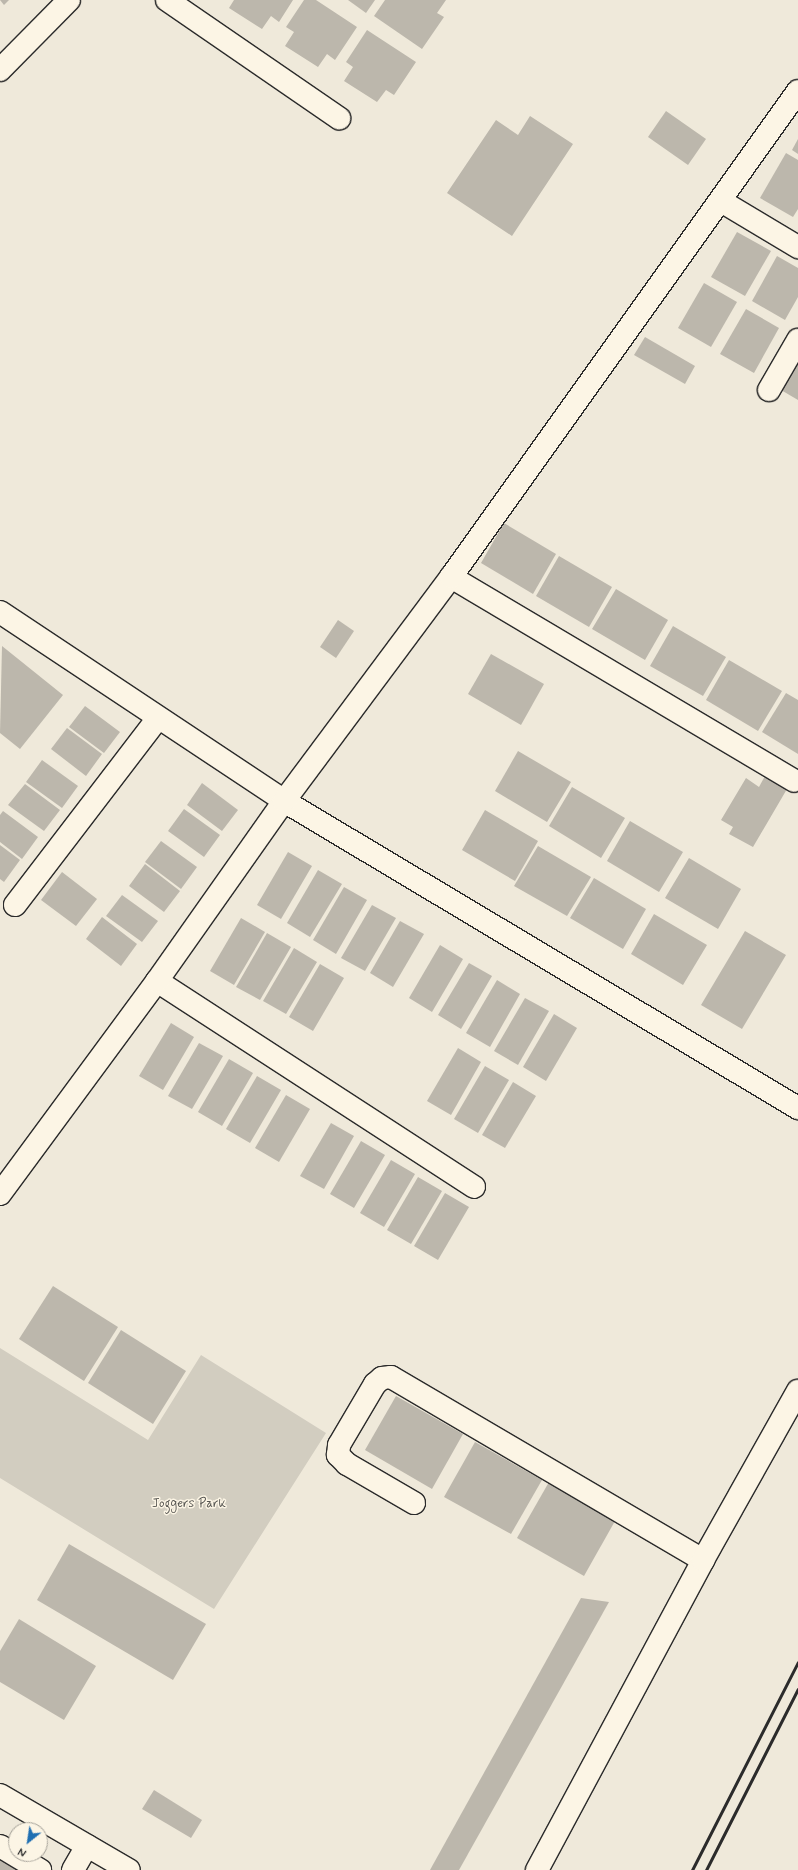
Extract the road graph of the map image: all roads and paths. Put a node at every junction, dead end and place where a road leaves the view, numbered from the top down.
1 (69, 0) edge
2 (167, 0) edge
3 (0, 70) edge
4 (798, 91) edge
5 (339, 118) dead end
6 (721, 201) junction
7 (798, 246) edge
8 (798, 340) edge
9 (769, 390) dead end
10 (451, 577) junction
11 (0, 612) edge
12 (158, 718) junction
13 (794, 781) dead end
14 (284, 801) junction
15 (15, 904) dead end
16 (157, 981) junction
17 (798, 1108) edge
18 (474, 1187) dead end
19 (0, 1194) edge
20 (798, 1391) edge
21 (414, 1503) dead end
22 (703, 1560) junction
23 (0, 1795) edge
24 (0, 1846) edge
25 (87, 1846) junction
26 (40, 1870) edge
27 (73, 1870) edge
28 (129, 1870) edge
29 (537, 1870) edge

1 - 3 street
2 - 5 street
4 - 6 street
6 - 7 street
6 - 10 street
8 - 9 street
10 - 13 street
10 - 14 street
11 - 12 street
12 - 14 street
12 - 15 street
14 - 16 street
14 - 17 street
16 - 18 street
16 - 19 street
20 - 22 street
21 - 22 street
22 - 29 street
23 - 25 street
24 - 26 street
25 - 27 street
25 - 28 street

